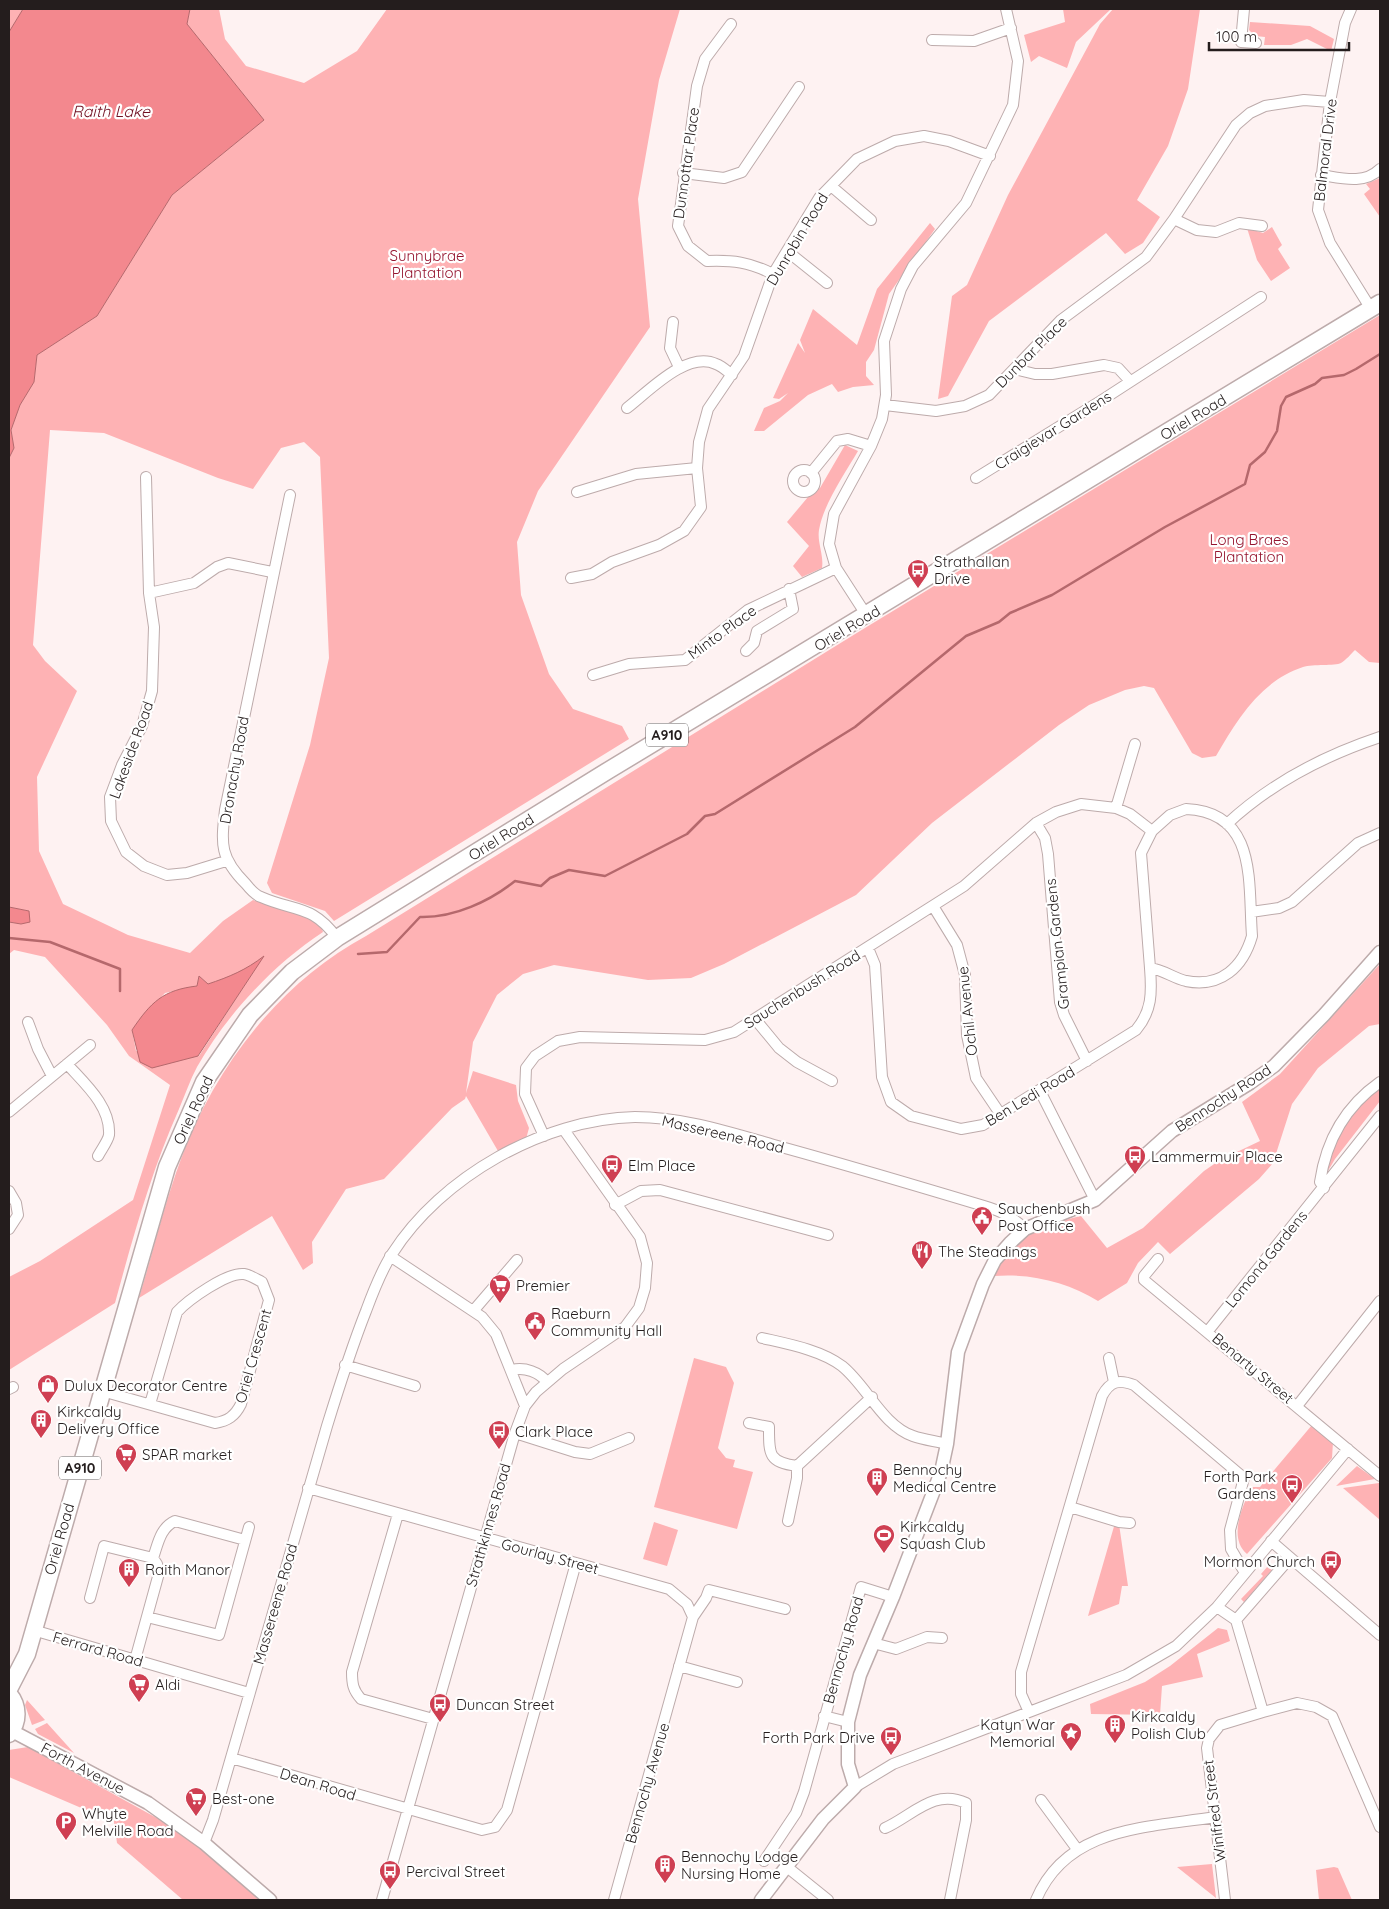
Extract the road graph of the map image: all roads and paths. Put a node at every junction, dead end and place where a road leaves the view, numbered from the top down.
1 (1006, 9) edge
2 (1244, 9) edge
3 (1351, 9) edge
4 (731, 24) dead end
5 (1011, 28) junction
6 (932, 40) dead end
7 (1256, 43) dead end
8 (799, 87) dead end
9 (1330, 102) junction
10 (990, 156) junction
11 (1380, 169) edge
12 (683, 173) junction
13 (1321, 175) junction
14 (831, 186) junction
15 (1174, 219) junction
16 (871, 220) dead end
17 (1262, 226) dead end
18 (787, 251) junction
19 (773, 274) junction
20 (827, 283) dead end
21 (1261, 297) dead end
22 (1376, 306) edge
23 (673, 322) dead end
24 (679, 367) junction
25 (1015, 369) junction
26 (732, 375) junction
27 (1130, 381) junction
28 (885, 405) junction
29 (627, 408) dead end
30 (871, 446) junction
31 (697, 468) junction
32 (811, 473) dead end
33 (146, 477) dead end
34 (976, 478) dead end
35 (577, 492) dead end
36 (290, 495) dead end
37 (836, 568) junction
38 (272, 572) junction
39 (571, 578) dead end
40 (789, 589) junction
41 (149, 593) junction
42 (867, 616) junction
43 (746, 652) dead end
44 (593, 676) dead end
45 (1380, 738) edge
46 (1135, 744) dead end
47 (1116, 808) junction
48 (1036, 823) junction
49 (1227, 824) junction
50 (1152, 832) junction
51 (1380, 833) edge
52 (226, 861) junction
53 (934, 906) junction
54 (1250, 912) junction
55 (337, 938) junction
56 (868, 948) junction
57 (1380, 952) edge
58 (1150, 968) junction
59 (755, 1019) junction
60 (28, 1022) dead end
61 (90, 1045) dead end
62 (1088, 1061) junction
63 (67, 1064) junction
64 (52, 1076) junction
65 (832, 1081) dead end
66 (1380, 1082) edge
67 (1040, 1090) junction
68 (9, 1112) edge
69 (1000, 1115) junction
70 (1380, 1116) edge
71 (564, 1130) junction
72 (544, 1136) junction
73 (98, 1156) dead end
74 (1324, 1188) junction
75 (9, 1191) edge
76 (1095, 1200) junction
77 (615, 1205) junction
78 (9, 1229) edge
79 (1026, 1229) junction
80 (828, 1235) dead end
81 (390, 1256) junction
82 (1158, 1259) dead end
83 (517, 1260) dead end
84 (1380, 1301) edge
85 (474, 1310) junction
86 (1208, 1331) junction
87 (762, 1338) dead end
88 (1109, 1358) dead end
89 (345, 1365) junction
90 (512, 1370) junction
91 (547, 1382) junction
92 (1114, 1382) junction
93 (415, 1386) dead end
94 (102, 1391) junction
95 (872, 1397) junction
96 (150, 1404) junction
97 (525, 1406) junction
98 (1297, 1406) junction
99 (749, 1423) dead end
100 (515, 1433) junction
101 (629, 1438) dead end
102 (947, 1444) junction
103 (1348, 1449) junction
104 (797, 1466) junction
105 (1380, 1476) edge
106 (308, 1488) junction
107 (1070, 1507) junction
108 (398, 1514) junction
109 (788, 1521) dead end
110 (1130, 1523) dead end
111 (249, 1527) dead end
112 (484, 1539) junction
113 (245, 1540) junction
114 (1271, 1541) junction
115 (153, 1558) junction
116 (1290, 1558) junction
117 (576, 1563) junction
118 (1245, 1573) junction
119 (893, 1597) junction
120 (90, 1598) dead end
121 (1217, 1607) junction
122 (784, 1609) dead end
123 (147, 1617) junction
124 (693, 1617) junction
125 (1236, 1620) junction
126 (33, 1630) junction
127 (1380, 1635) edge
128 (942, 1638) dead end
129 (873, 1643) junction
130 (135, 1660) junction
131 (679, 1666) junction
132 (737, 1682) dead end
133 (9, 1689) edge
134 (249, 1693) junction
135 (9, 1694) edge
136 (1028, 1712) junction
137 (1263, 1712) junction
138 (824, 1716) junction
139 (433, 1719) junction
140 (848, 1722) junction
141 (10, 1732) edge
142 (231, 1758) junction
143 (855, 1787) junction
144 (1041, 1800) dead end
145 (406, 1810) junction
146 (1214, 1817) junction
147 (1380, 1826) edge
148 (885, 1828) dead end
149 (204, 1843) junction
150 (1077, 1849) junction
151 (764, 1861) dead end
152 (787, 1867) junction
153 (270, 1900) edge
154 (382, 1900) edge
155 (614, 1900) edge
156 (760, 1900) edge
157 (828, 1900) edge
158 (950, 1900) edge
159 (1036, 1900) edge
160 (1224, 1900) edge

1 - 5 street
2 - 7 street
3 - 9 street, Balmoral Drive
4 - 12 street, Dunnottar Place
5 - 6 street
5 - 10 street
8 - 12 street
9 - 13 street, Balmoral Drive
9 - 15 street, Dunbar Place
10 - 14 street, Dunrobin Road
10 - 28 street
11 - 13 street
12 - 19 street, Dunnottar Place
13 - 22 street, Balmoral Drive
14 - 16 street
14 - 18 street, Dunrobin Road
15 - 17 street
15 - 25 street, Dunbar Place
18 - 19 street, Dunrobin Road
18 - 20 street
19 - 26 street, Dunrobin Road
21 - 27 street, Craigievar Gardens
22 - 42 main road, Oriel Road / A910
23 - 24 street
24 - 26 street
24 - 29 street
25 - 27 street, Craigievar Gardens
25 - 28 street, Dunbar Place
26 - 31 street, Dunrobin Road
27 - 34 street, Craigievar Gardens
28 - 30 street
30 - 32 street
30 - 37 street
31 - 35 street
31 - 39 street, Dunrobin Road
33 - 41 street, Lakeside Road
36 - 38 street, Dronachy Road
37 - 40 street, Minto Place
37 - 42 street
38 - 41 street
38 - 52 street, Dronachy Road
40 - 43 street, Minto Place
40 - 44 street, Minto Place
41 - 52 street, Lakeside Road
42 - 55 main road, Oriel Road / A910
45 - 49 street
46 - 47 street
47 - 48 street, Sauchenbush Road
47 - 50 street, Sauchenbush Road
48 - 53 street, Sauchenbush Road
48 - 62 street, Grampian Gardens
49 - 50 street
49 - 54 street
50 - 58 street
51 - 54 street
52 - 55 street
53 - 56 street, Sauchenbush Road
53 - 69 street, Ochil Avenue
54 - 58 street
55 - 94 main road, Oriel Road / A910
56 - 59 street, Sauchenbush Road
56 - 69 street, Ben Ledi Road
57 - 76 street, Bennochy Road
58 - 62 street, Ben Ledi Road
59 - 65 street
59 - 72 street, Sauchenbush Road
60 - 64 street
61 - 63 street
62 - 67 street, Ben Ledi Road
63 - 64 street
63 - 73 street
64 - 68 street
66 - 74 street
67 - 69 street, Ben Ledi Road
67 - 76 street
70 - 74 street, Lomond Gardens
71 - 72 street, Massereene Road
71 - 77 street, Strathkinnes Road
71 - 79 street, Massereene Road
72 - 81 street, Massereene Road
74 - 86 street, Lomond Gardens
75 - 78 street
76 - 79 street, Bennochy Road
77 - 80 street
77 - 91 street, Strathkinnes Road
79 - 102 street, Bennochy Road
81 - 85 street
81 - 89 street, Massereene Road
82 - 86 street, Benarty Street
83 - 85 street
84 - 98 street
85 - 90 street
86 - 98 street, Benarty Street
87 - 95 street
88 - 92 street
89 - 93 street
89 - 106 street, Massereene Road
90 - 91 street
90 - 97 street
91 - 97 street, Strathkinnes Road
92 - 107 street
92 - 118 street
94 - 96 street, Oriel Crescent
94 - 126 main road, Oriel Road / A910
95 - 102 street
95 - 104 street
96 - 96 street, Oriel Crescent
97 - 100 street, Strathkinnes Road
98 - 103 street, Benarty Street
99 - 104 street
100 - 101 street
100 - 112 street, Strathkinnes Road
102 - 119 street, Bennochy Road
103 - 105 street, Benarty Street
103 - 114 street
104 - 109 street
106 - 108 street, Gourlay Street
106 - 134 street, Massereene Road
107 - 110 street
107 - 136 street
108 - 112 street, Gourlay Street
108 - 139 street
111 - 113 street
112 - 117 street, Gourlay Street
112 - 139 street, Strathkinnes Road
113 - 115 street
113 - 123 street
114 - 116 street
114 - 118 street
115 - 120 street
115 - 123 street
116 - 125 street
116 - 127 street
117 - 124 street, Gourlay Street
117 - 145 street
118 - 121 street
119 - 129 street, Bennochy Road
119 - 138 street, Bennochy Road
121 - 125 street
121 - 136 street
122 - 124 street, Bennochy Avenue
123 - 130 street
124 - 131 street, Bennochy Avenue
125 - 137 street
126 - 130 street, Ferrard Road
126 - 133 main road, Oriel Road / A910
128 - 129 street
129 - 140 street, Bennochy Road
130 - 134 street, Ferrard Road
131 - 132 street
131 - 155 street, Bennochy Avenue
134 - 142 street, Massereene Road
135 - 141 main road
136 - 143 street
137 - 146 street, Winifred Street
137 - 147 street, Winifred Street
138 - 140 street, Bennochy Road
138 - 151 street, Bennochy Road
139 - 145 street, Strathkinnes Road
140 - 143 street, Bennochy Road
141 - 149 street, Forth Avenue
142 - 145 street, Dean Road
142 - 149 street, Massereene Road
143 - 152 street
144 - 150 street
145 - 154 street, Strathkinnes Road
146 - 150 street
146 - 160 street, Winifred Street
148 - 158 street
149 - 153 street, Forth Avenue
150 - 159 street
152 - 156 street
152 - 157 street

